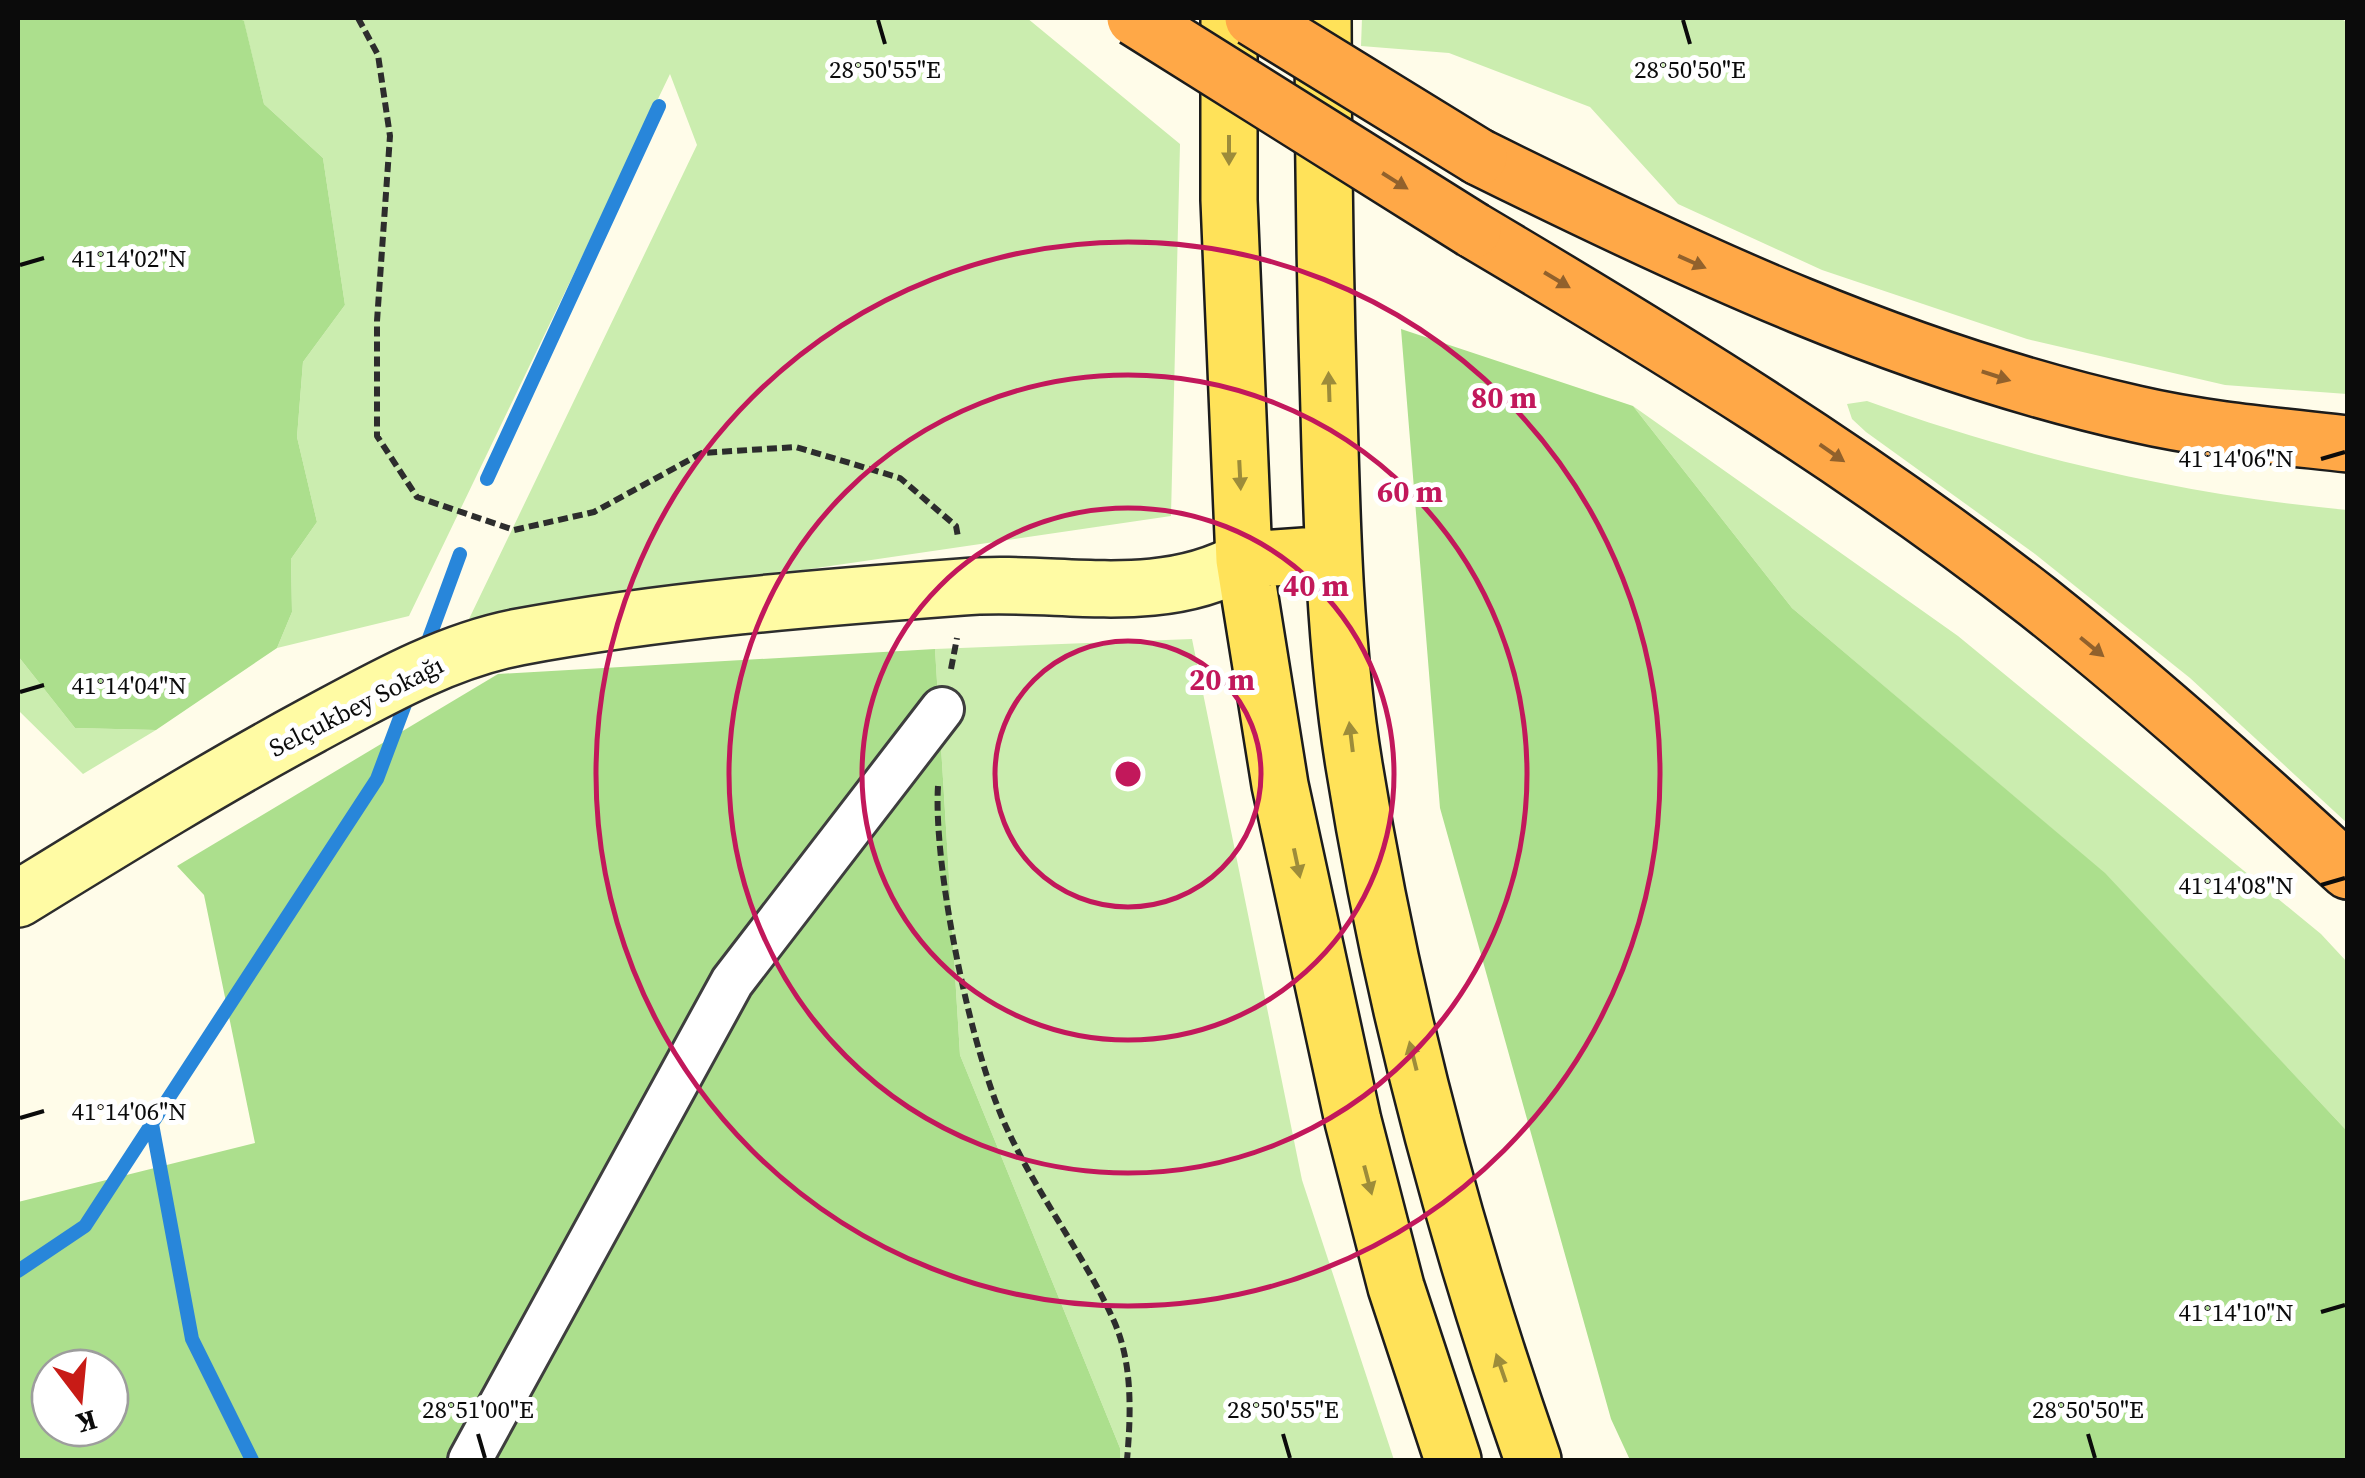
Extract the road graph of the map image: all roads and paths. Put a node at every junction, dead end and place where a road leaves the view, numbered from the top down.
1 (358, 18) edge
2 (1135, 18) edge
3 (1229, 18) edge
4 (1253, 18) edge
5 (1323, 18) edge
6 (2348, 444) edge
7 (1333, 554) junction
8 (1244, 560) junction
9 (968, 586) junction
10 (942, 710) junction
11 (2348, 871) edge
12 (18, 899) edge
13 (470, 1460) edge
14 (1128, 1460) edge
15 (1452, 1460) edge
16 (1532, 1460) edge

1 - 9 path
2 -> 11 highway, bridge
3 -> 8 main road
4 -> 6 highway, bridge
7 -> 5 main road
7 - 8 main road
16 -> 7 main road
8 - 9 street, Selçukbey Sokağı
8 -> 15 main road
9 - 10 path
9 - 12 street, Selçukbey Sokağı
10 - 13 street
10 - 14 path

